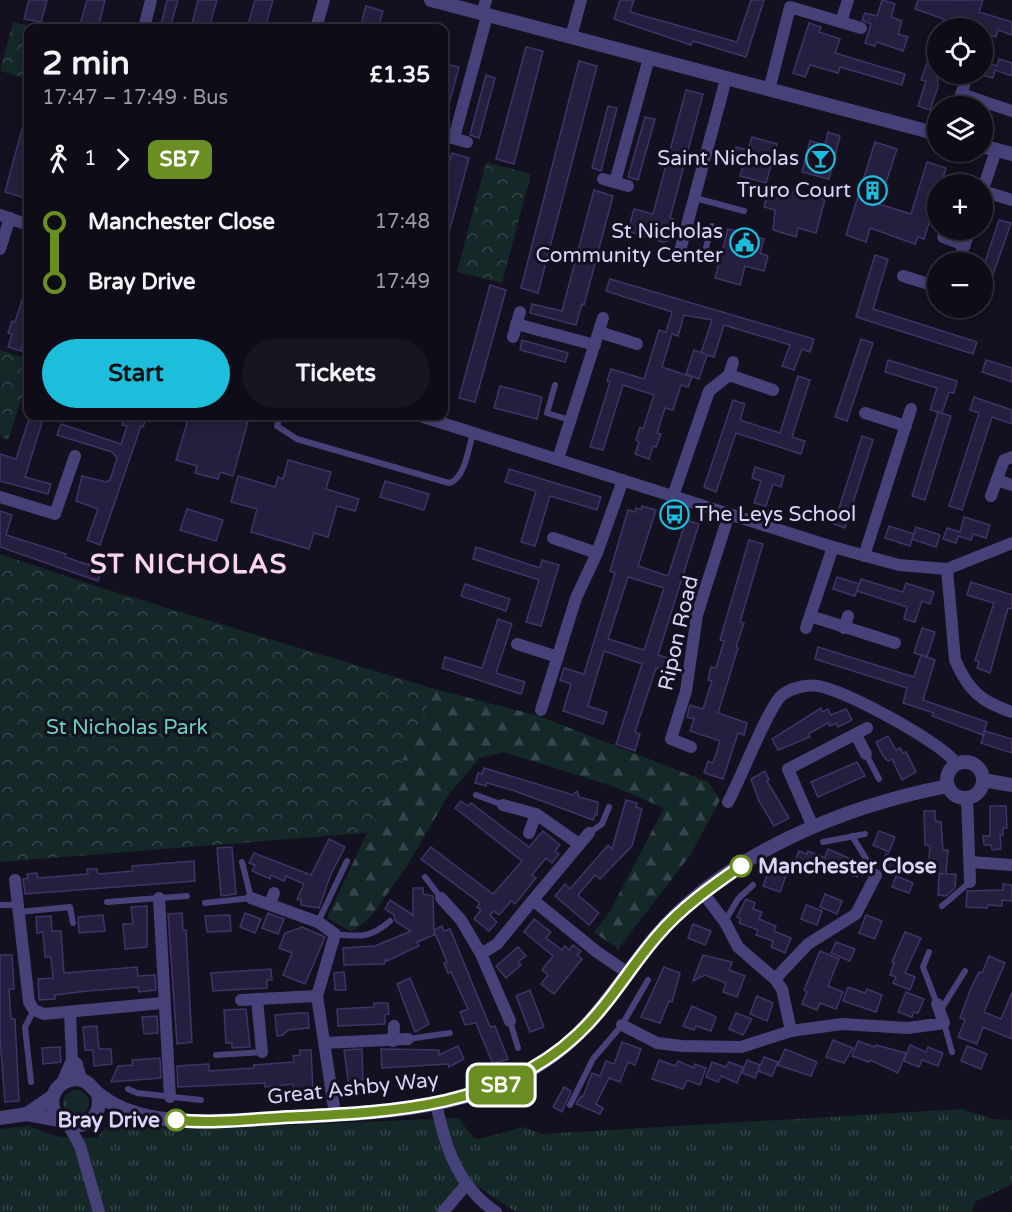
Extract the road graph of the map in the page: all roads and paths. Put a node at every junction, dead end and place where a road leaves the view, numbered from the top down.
1 (151, 0) edge
2 (324, 0) edge
3 (431, 0) edge
4 (486, 0) edge
5 (581, 0) edge
6 (848, 0) edge
7 (485, 15) junction
8 (841, 22) junction
9 (145, 24) edge
10 (317, 24) edge
11 (861, 28) dead end
12 (571, 37) junction
13 (649, 58) junction
14 (726, 79) junction
15 (769, 90) junction
16 (993, 107) edge
17 (1012, 111) edge
18 (927, 131) edge
19 (449, 137) edge
20 (466, 142) dead end
21 (993, 149) edge
22 (1012, 154) edge
23 (628, 186) dead end
24 (993, 194) edge
25 (694, 198) junction
26 (1012, 200) edge
27 (744, 211) dead end
28 (5, 216) edge
29 (24, 223) edge
30 (712, 226) dead end
31 (951, 240) edge
32 (967, 240) edge
33 (965, 245) junction
34 (0, 249) edge
35 (680, 251) joint
36 (962, 252) edge
37 (903, 276) dead end
38 (927, 284) edge
39 (603, 318) dead end
40 (516, 325) dead end
41 (599, 332) junction
42 (637, 344) dead end
43 (595, 345) junction
44 (555, 385) dead end
45 (774, 390) dead end
46 (911, 409) dead end
47 (866, 413) dead end
48 (279, 420) edge
49 (434, 420) edge
50 (570, 421) junction
51 (906, 426) junction
52 (474, 432) junction
53 (75, 456) dead end
54 (1012, 457) edge
55 (558, 459) junction
56 (623, 480) junction
57 (998, 480) junction
58 (1012, 485) edge
59 (673, 496) junction
60 (991, 496) dead end
61 (0, 497) edge
62 (729, 514) junction
63 (553, 538) dead end
64 (1012, 544) edge
65 (833, 547) junction
66 (597, 553) junction
67 (864, 556) junction
68 (947, 569) junction
69 (895, 643) dead end
70 (517, 644) dead end
71 (558, 657) junction
72 (542, 710) dead end
73 (1012, 712) edge
74 (867, 728) dead end
75 (856, 735) junction
76 (691, 747) dead end
77 (866, 754) joint
78 (957, 764) junction
79 (879, 779) dead end
80 (983, 780) junction
81 (1012, 784) edge
82 (948, 786) junction
83 (476, 795) dead end
84 (967, 798) junction
85 (728, 802) dead end
86 (503, 805) joint
87 (609, 807) dead end
88 (536, 814) junction
89 (813, 827) junction
90 (529, 833) dead end
91 (589, 833) joint
92 (866, 834) dead end
93 (852, 836) junction
94 (824, 842) dead end
95 (579, 844) junction
96 (347, 861) dead end
97 (242, 862) dead end
98 (971, 862) junction
99 (1012, 865) edge
100 (876, 875) joint
101 (425, 876) dead end
102 (15, 880) dead end
103 (970, 882) joint
104 (753, 885) dead end
105 (703, 893) junction
106 (187, 896) dead end
107 (159, 898) junction
108 (251, 898) junction
109 (441, 898) joint
110 (533, 900) junction
111 (107, 902) dead end
112 (205, 903) dead end
113 (0, 905) edge
114 (942, 906) dead end
115 (19, 908) junction
116 (390, 921) dead end
117 (318, 922) junction
118 (725, 922) junction
119 (73, 923) dead end
120 (335, 934) junction
121 (929, 952) dead end
122 (481, 954) junction
123 (965, 971) dead end
124 (627, 972) junction
125 (775, 979) junction
126 (648, 980) dead end
127 (317, 996) junction
128 (257, 999) junction
129 (241, 1000) dead end
130 (163, 1004) junction
131 (34, 1010) junction
132 (70, 1012) junction
133 (940, 1013) junction
134 (510, 1021) joint
135 (622, 1024) junction
136 (394, 1026) dead end
137 (790, 1031) junction
138 (450, 1033) dead end
139 (408, 1039) joint
140 (393, 1041) junction
141 (324, 1043) junction
142 (518, 1048) dead end
143 (262, 1052) joint
144 (952, 1052) dead end
145 (216, 1055) dead end
146 (72, 1060) junction
147 (81, 1079) junction
148 (31, 1082) dead end
149 (63, 1083) junction
150 (128, 1089) dead end
151 (98, 1094) junction
152 (53, 1096) junction
153 (170, 1097) junction
154 (201, 1100) dead end
155 (436, 1103) junction
156 (570, 1105) dead end
157 (124, 1109) junction
158 (98, 1112) junction
159 (27, 1114) junction
160 (335, 1114) junction
161 (0, 1118) edge
162 (64, 1123) junction
163 (87, 1124) junction
164 (80, 1146) junction
165 (466, 1185) junction
166 (99, 1212) edge
167 (443, 1212) edge
168 (496, 1212) edge

1 - 9 street
2 - 10 street
3 - 7 street
4 - 7 street
5 - 12 street
6 - 8 street
7 - 12 street
7 - 19 street
8 - 11 street
8 - 15 street
12 - 13 street
13 - 14 street
13 - 23 street
14 - 15 street
14 - 25 street
15 - 18 street
16 - 17 street
19 - 20 street
21 - 22 street
24 - 26 street
25 - 27 lane
25 - 35 street
28 - 29 street
28 - 34 street
30 - 35 lane
31 - 33 street
32 - 33 street
33 - 36 street
37 - 38 street
39 - 41 street
40 - 43 street
41 - 42 street
41 - 43 street
43 - 50 street
44 - 50 lane
45 - 59 street
46 - 51 street
47 - 51 street
48 - 52 lane
49 - 52 street
50 - 55 street
51 - 67 street
52 - 55 street
53 - 61 street
54 - 57 street
55 - 56 street
56 - 59 street
56 - 66 street
57 - 58 street
57 - 60 street
59 - 62 street
62 - 65 street
62 - 76 street, Ripon Road
63 - 66 street
64 - 68 street
65 - 67 street
65 - 69 street
66 - 71 street
67 - 68 street
68 - 73 street
70 - 71 street
71 - 72 street
74 - 75 street
75 - 77 street
75 - 89 street
77 - 79 lane
78 - 80 street
78 - 82 street
78 - 85 street
80 - 81 street
80 - 84 street
82 - 84 street
82 - 89 street, Great Ashby Way
83 - 86 lane
84 - 98 street
86 - 88 street
87 - 91 lane
88 - 90 street
88 - 95 street
89 - 105 street, Great Ashby Way
91 - 95 street
92 - 93 lane
93 - 94 lane
93 - 100 lane
95 - 110 street
96 - 117 lane
97 - 108 lane
98 - 99 street
98 - 103 street
100 - 125 street
101 - 109 lane
102 - 115 street
103 - 114 lane
104 - 118 lane
105 - 118 street
105 - 124 street, Great Ashby Way
106 - 107 lane
107 - 111 lane
107 - 130 street
108 - 112 lane
108 - 117 street
109 - 122 street
110 - 122 street
110 - 124 street
113 - 115 lane
115 - 119 lane
115 - 131 street
116 - 120 lane
117 - 120 street
118 - 125 street
120 - 127 street
121 - 133 lane
122 - 134 street
123 - 133 lane
124 - 155 street, Great Ashby Way
125 - 137 street
126 - 135 lane
127 - 128 street
127 - 141 street
128 - 129 street
128 - 143 street
130 - 132 street
130 - 153 street
131 - 132 street
131 - 148 lane
132 - 146 street
133 - 137 street
133 - 144 lane
134 - 142 lane
135 - 137 street
135 - 156 lane
136 - 140 street
138 - 139 lane
139 - 140 street
140 - 141 street
141 - 160 street
143 - 145 lane
146 - 147 street
146 - 149 street
147 - 149 street
147 - 151 street
149 - 152 street
150 - 153 lane
151 - 157 street, Great Ashby Way
151 - 158 street
152 - 159 street
152 - 162 street
153 - 154 lane
155 - 160 street, Great Ashby Way
155 - 165 street
157 - 158 street, Great Ashby Way
157 - 160 street, Great Ashby Way
158 - 163 street
159 - 161 street
159 - 162 street
162 - 163 street
162 - 164 street
163 - 164 street
164 - 166 street
165 - 167 street
165 - 168 street

